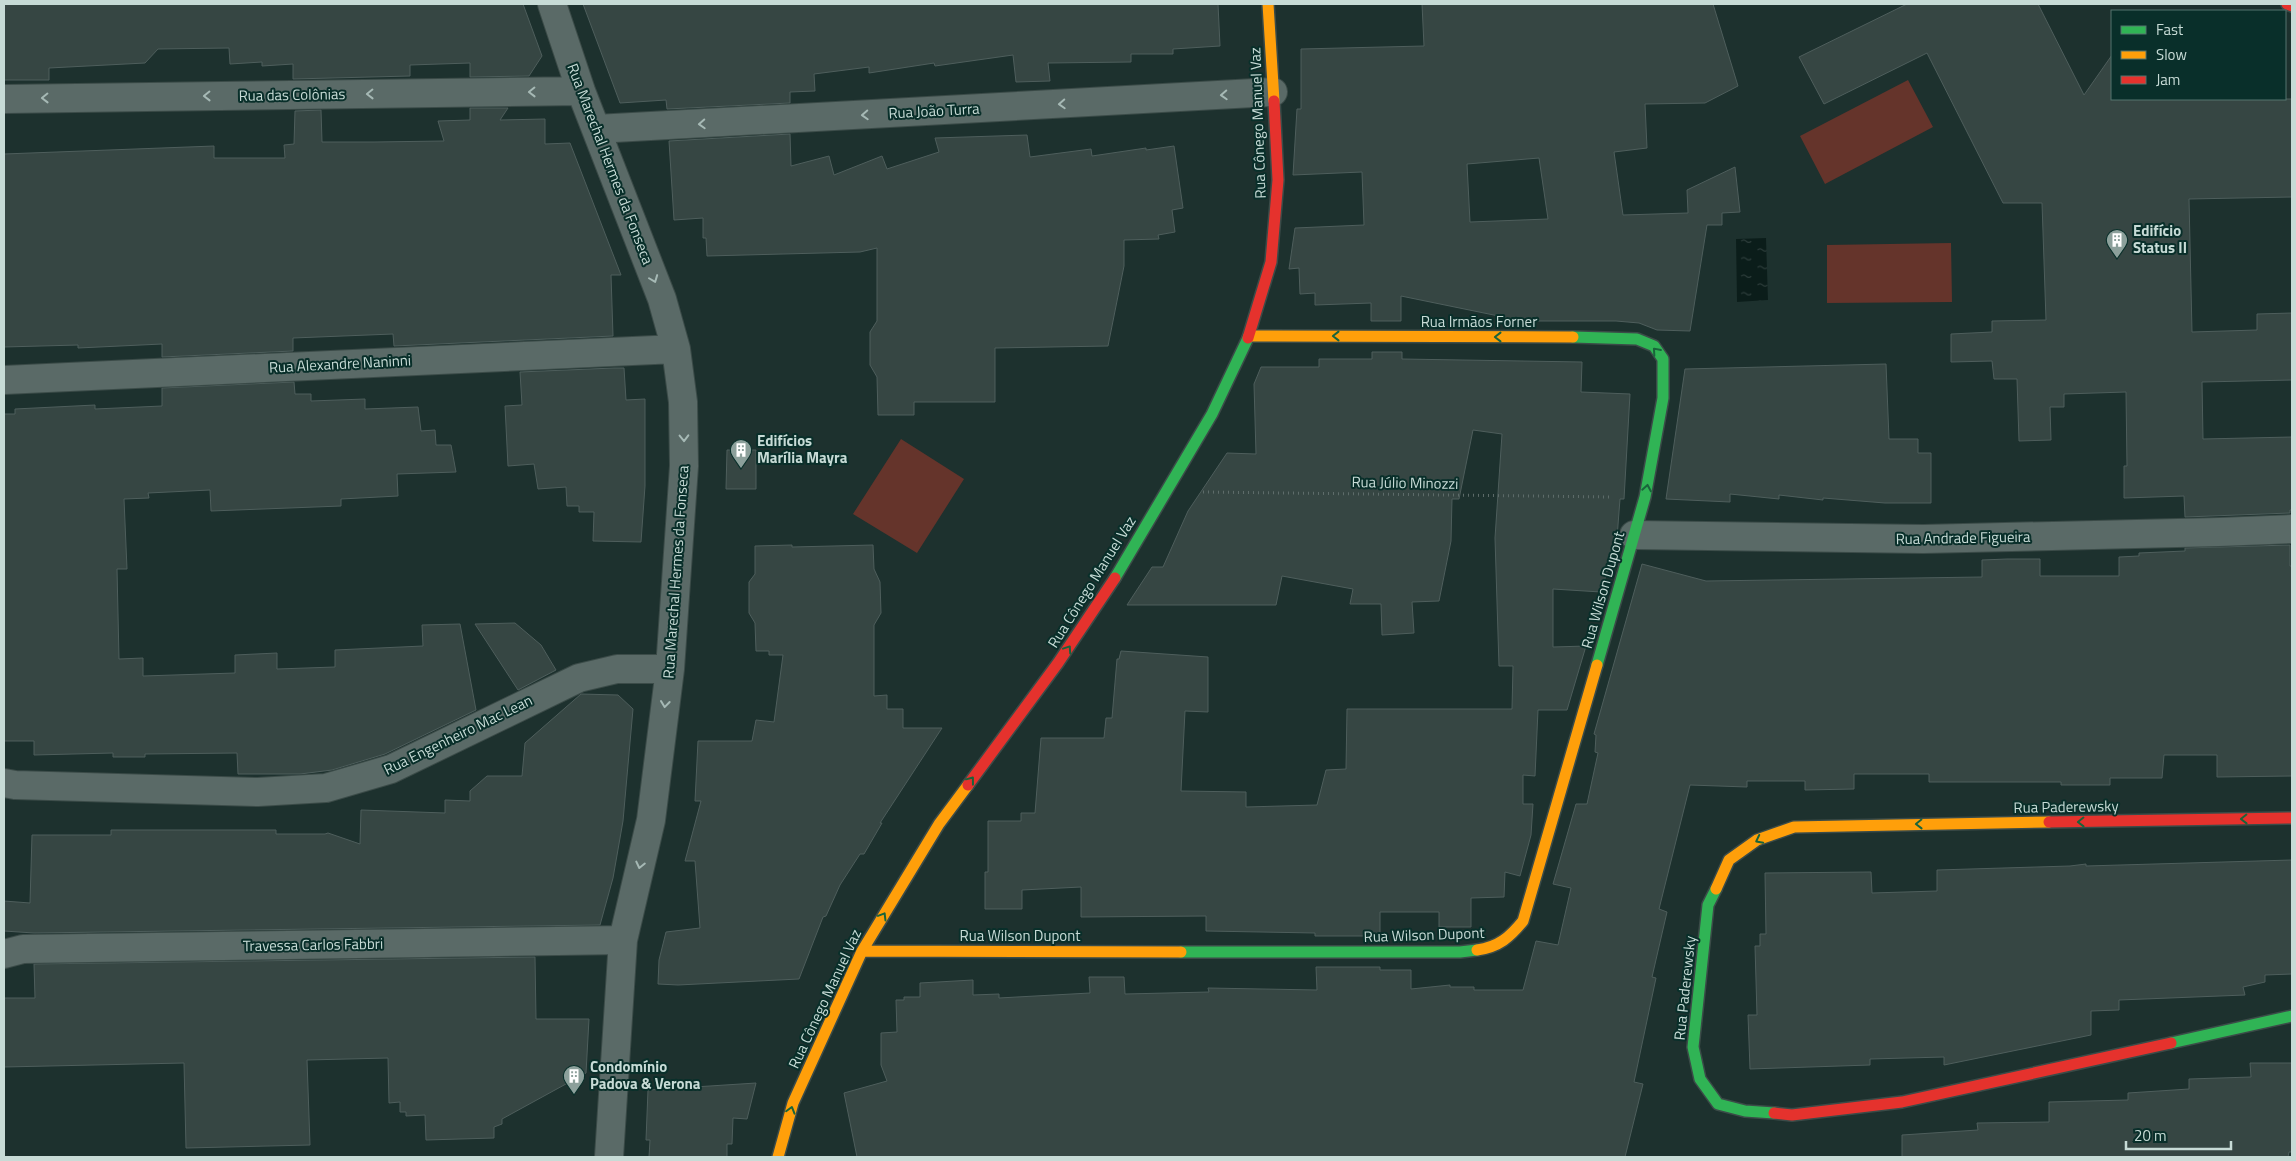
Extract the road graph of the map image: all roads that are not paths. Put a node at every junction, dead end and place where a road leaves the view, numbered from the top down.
1 (552, 4) edge
2 (1268, 4) edge
3 (2287, 4) edge
4 (2292, 6) edge
5 (581, 91) junction
6 (1273, 92) junction
7 (4, 99) edge
8 (596, 130) junction
9 (1249, 336) junction
10 (676, 349) junction
11 (4, 380) edge
12 (1663, 398) joint
13 (2292, 528) edge
14 (1634, 535) junction
15 (670, 669) junction
16 (4, 783) edge
17 (2292, 818) edge
18 (623, 940) junction
19 (862, 951) junction
20 (4, 954) edge
21 (2292, 1016) edge
22 (609, 1157) edge
23 (778, 1157) edge

1 - 5 street, Rua Marechal Hermes da Fonseca
2 - 6 street, Rua Cônego Manuel Vaz
3 - 4 street
5 -> 7 street, Rua das Colônias
5 - 8 street, Rua Marechal Hermes da Fonseca
6 -> 8 street, Rua João Turra
6 - 9 street, Rua Cônego Manuel Vaz
8 -> 10 street, Rua Marechal Hermes da Fonseca
12 -> 9 street, Rua Irmãos Forner
19 -> 9 street, Rua Cônego Manuel Vaz
10 - 11 street, Rua Alexandre Naninni
10 -> 15 street, Rua Marechal Hermes da Fonseca
14 -> 12 street, Rua Wilson Dupont
13 - 14 street, Rua Andrade Figueira
14 - 19 street, Rua Wilson Dupont
15 - 16 street, Rua Engenheiro Mac Lean
15 -> 18 street, Rua Marechal Hermes da Fonseca
17 -> 21 street, Rua Paderewsky
18 - 20 street, Travessa Carlos Fabbri
18 - 22 street, Rua Marechal Hermes da Fonseca
23 -> 19 street, Rua Cônego Manuel Vaz

